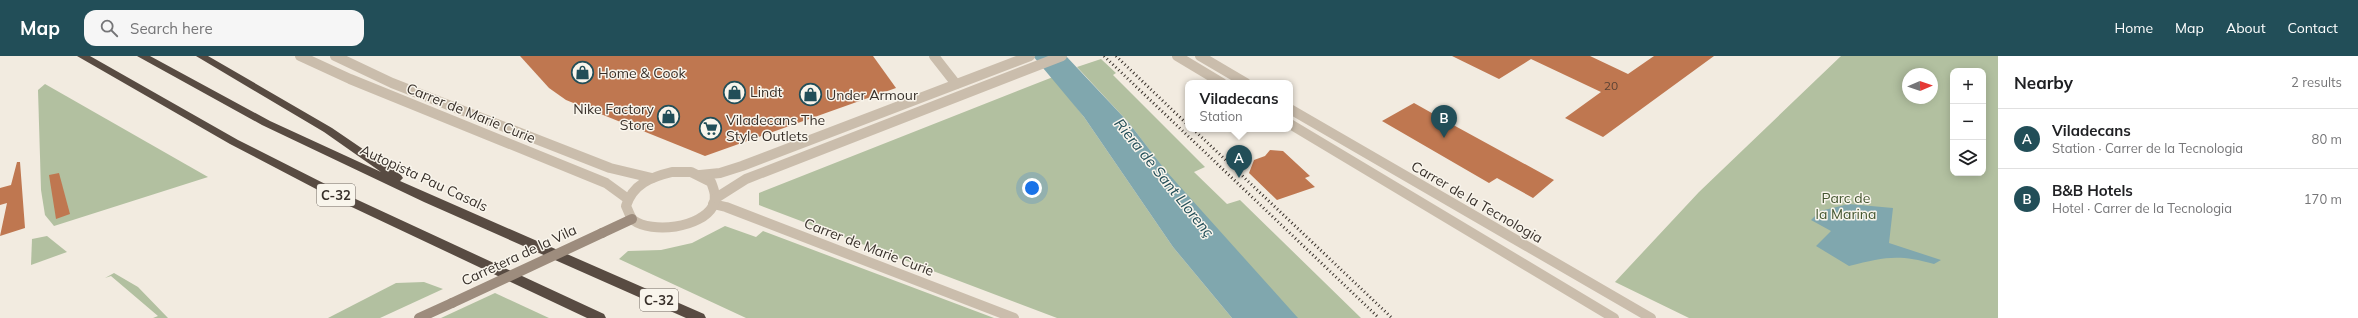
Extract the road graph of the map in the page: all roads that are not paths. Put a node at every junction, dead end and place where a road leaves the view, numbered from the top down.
1 (82, 56) edge
2 (142, 56) edge
3 (201, 56) edge
4 (300, 56) edge
5 (335, 56) edge
6 (934, 56) edge
7 (1030, 56) edge
8 (1062, 56) edge
9 (1177, 56) edge
10 (1200, 56) edge
11 (1217, 80) edge
12 (1241, 80) edge
13 (956, 84) junction
14 (1293, 111) edge
15 (1293, 126) edge
16 (700, 175) junction
17 (652, 178) junction
18 (428, 199) junction
19 (628, 199) junction
20 (714, 201) junction
21 (632, 219) junction
22 (419, 318) edge
23 (599, 318) edge
24 (699, 318) edge
25 (1014, 318) edge
26 (1614, 318) edge
27 (1651, 318) edge

1 - 23 highway, C-32
2 - 18 highway, Autopista Pau Casals / C-32
3 - 18 highway
4 - 19 street, Carrer de Marie Curie
5 - 17 street, Carrer de Marie Curie
6 - 13 street
7 - 13 street
8 - 20 street
9 - 11 street
10 - 12 street
13 - 16 street
14 - 27 street, Carrer de la Tecnologia
15 - 26 street, Carrer de la Tecnologia
16 - 17 street
16 - 20 street
17 - 19 street
18 - 24 highway, Autopista Pau Casals / C-32
19 - 21 street
20 - 21 street
20 - 25 street, Carrer de Marie Curie
21 - 22 main road, Carretera de la Vila, bridge

